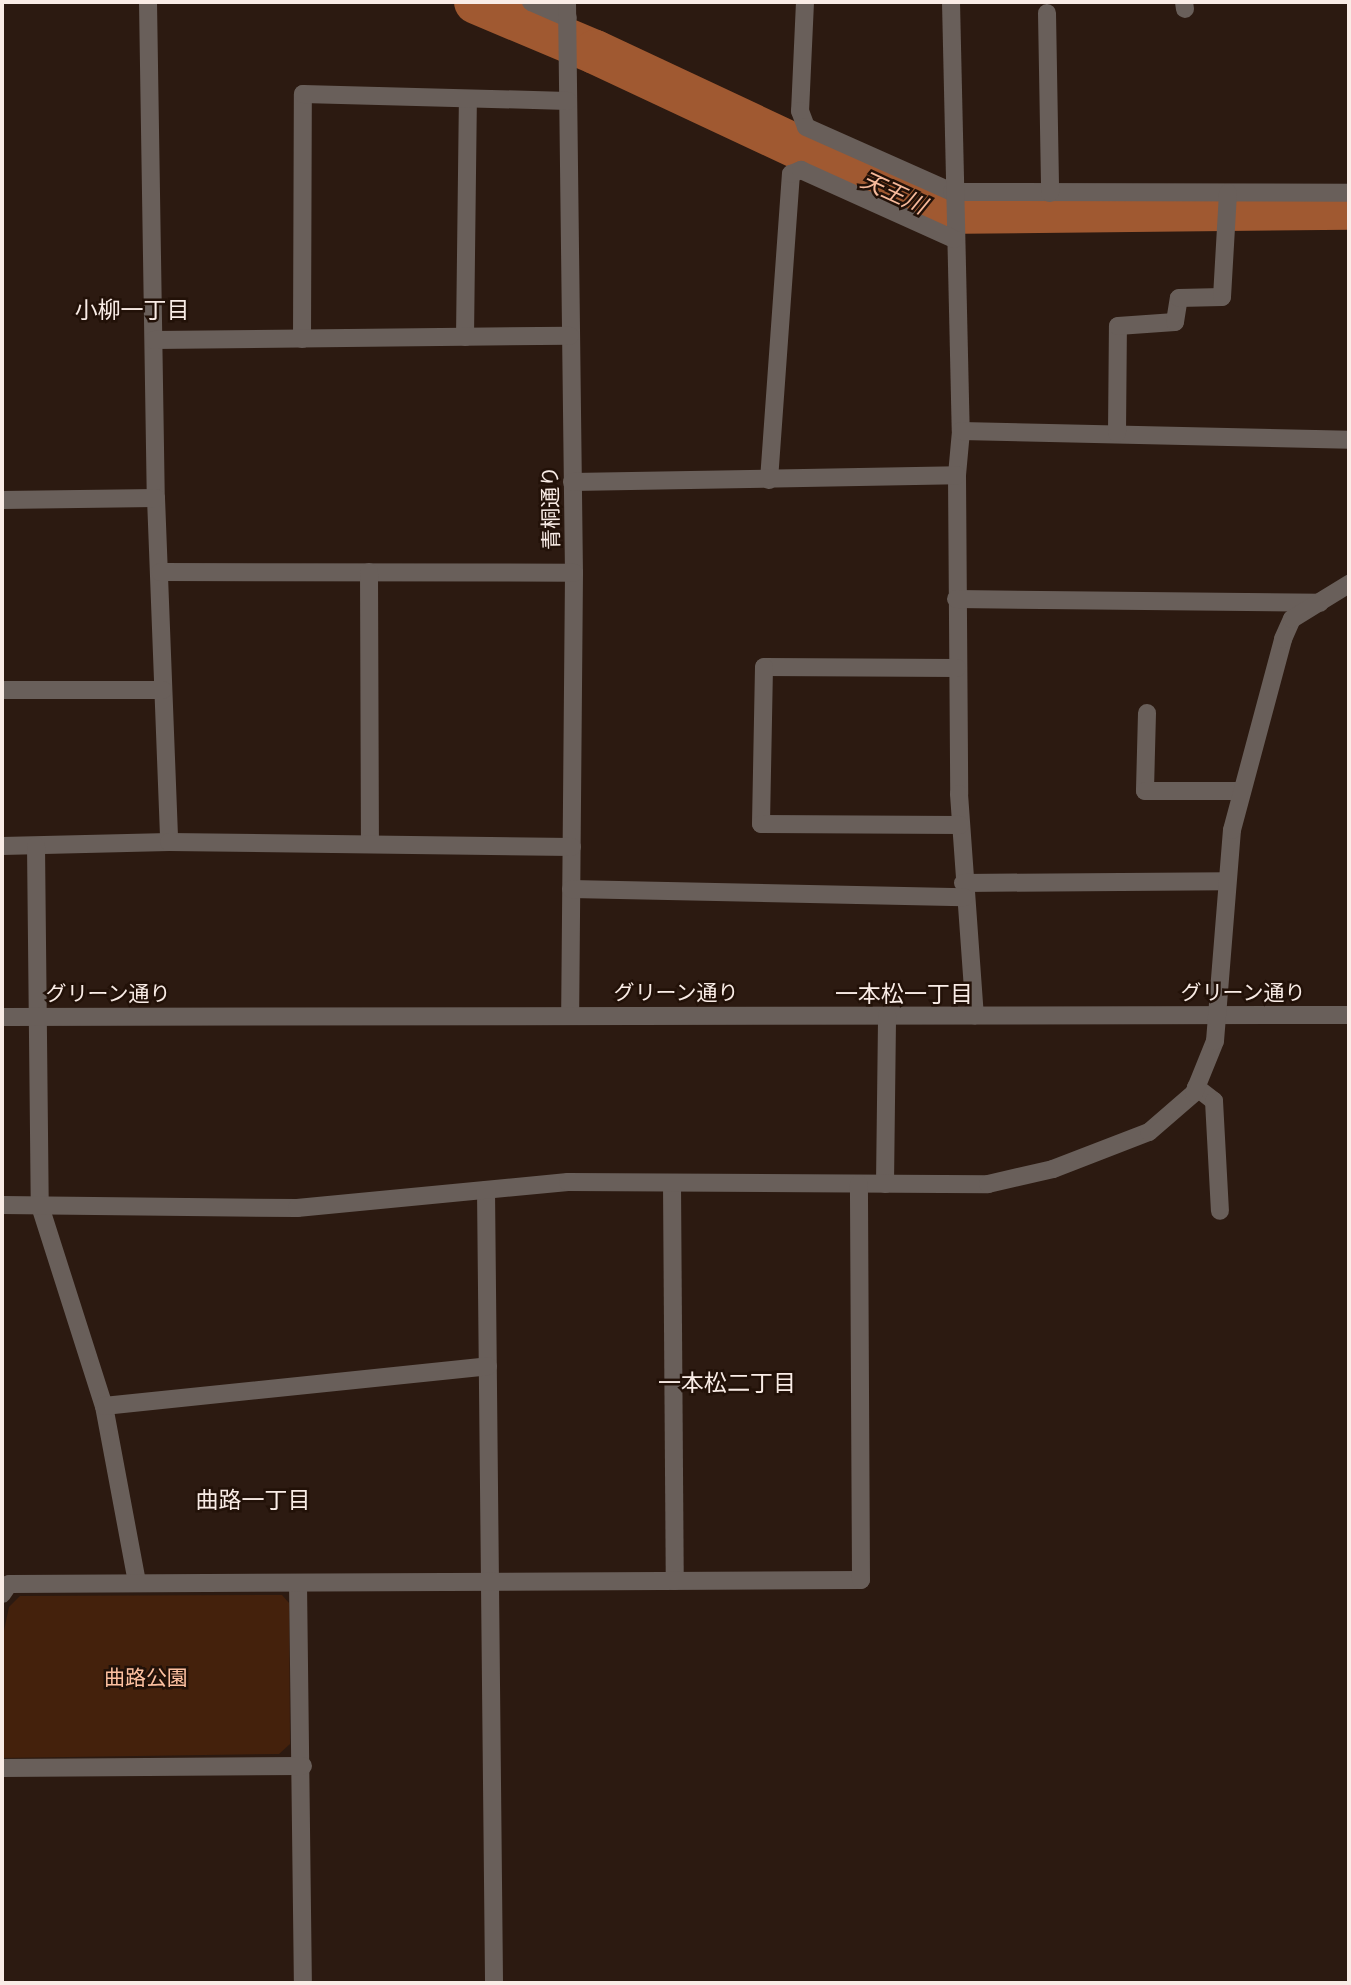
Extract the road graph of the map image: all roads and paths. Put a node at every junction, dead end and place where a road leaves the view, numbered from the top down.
1 (148, 2) edge
2 (531, 2) edge
3 (805, 2) edge
4 (951, 2) edge
5 (568, 10) edge
6 (1047, 13) dead end
7 (468, 99) junction
8 (568, 101) junction
9 (952, 192) junction
10 (1050, 192) junction
11 (1228, 192) junction
12 (1349, 193) edge
13 (954, 239) junction
14 (570, 336) junction
15 (465, 337) junction
16 (302, 339) junction
17 (154, 340) junction
18 (961, 431) junction
19 (1117, 433) junction
20 (1349, 440) edge
21 (957, 475) junction
22 (769, 480) junction
23 (572, 482) junction
24 (156, 498) junction
25 (2, 499) edge
26 (160, 572) junction
27 (369, 572) junction
28 (574, 573) junction
29 (1349, 584) edge
30 (956, 599) junction
31 (1323, 603) junction
32 (957, 668) junction
33 (2, 690) edge
34 (163, 690) junction
35 (1147, 713) dead end
36 (1242, 791) junction
37 (960, 825) junction
38 (169, 842) junction
39 (370, 844) junction
40 (2, 846) edge
41 (36, 846) junction
42 (572, 847) junction
43 (1226, 881) junction
44 (571, 889) junction
45 (964, 890) junction
46 (570, 1014) junction
47 (1219, 1014) junction
48 (887, 1015) junction
49 (975, 1015) junction
50 (1349, 1015) edge
51 (39, 1016) junction
52 (2, 1017) edge
53 (1196, 1087) junction
54 (672, 1184) junction
55 (859, 1184) junction
56 (885, 1184) junction
57 (486, 1190) junction
58 (2, 1205) edge
59 (40, 1206) junction
60 (1220, 1211) dead end
61 (488, 1366) junction
62 (104, 1406) junction
63 (491, 1581) junction
64 (675, 1581) junction
65 (137, 1583) junction
66 (298, 1583) junction
67 (2, 1594) edge
68 (303, 1766) junction
69 (2, 1768) edge
70 (303, 1983) edge
71 (494, 1983) edge

1 - 17 street
2 - 5 street
3 - 9 street
4 - 9 street
5 - 8 street, 青桐通り
6 - 10 street
7 - 8 street
7 - 15 street
7 - 16 street
8 - 14 street, 青桐通り
9 - 10 street
9 - 13 street
10 - 11 street
11 - 12 street
11 - 19 street
13 - 18 street
13 - 22 street
14 - 15 street
14 - 23 street, 青桐通り
15 - 16 street
16 - 17 street
17 - 24 street
18 - 19 street
18 - 21 street
19 - 20 street
21 - 22 street
21 - 30 street
22 - 23 street
23 - 28 street, 青桐通り
24 - 25 street
24 - 26 street
26 - 27 street
26 - 34 street
27 - 28 street
27 - 39 street
28 - 42 street, 青桐通り
29 - 31 street
30 - 31 street
30 - 32 street
31 - 36 street
32 - 37 street
32 - 37 street
33 - 34 street
34 - 38 street
35 - 36 street
36 - 43 street
37 - 45 street
38 - 39 street
38 - 41 street
39 - 42 street
40 - 41 street
41 - 51 street
42 - 44 street, 青桐通り
43 - 45 street
43 - 47 street
44 - 45 street
44 - 46 street, 青桐通り
45 - 49 street
46 - 48 street, グリーン通り
46 - 51 street, グリーン通り
47 - 49 street, グリーン通り
47 - 50 street, グリーン通り
47 - 53 street
48 - 49 street, グリーン通り
48 - 56 street
51 - 52 street, グリーン通り
51 - 59 street
53 - 56 street
53 - 60 street
54 - 55 street
54 - 57 street
54 - 64 street
55 - 56 street
55 - 64 street
57 - 59 street
57 - 61 street
58 - 59 street
59 - 62 street
61 - 62 street
61 - 63 street
62 - 65 street
63 - 64 street
63 - 66 street
63 - 71 street
65 - 66 street
65 - 67 street
66 - 68 street
68 - 69 street
68 - 70 street

